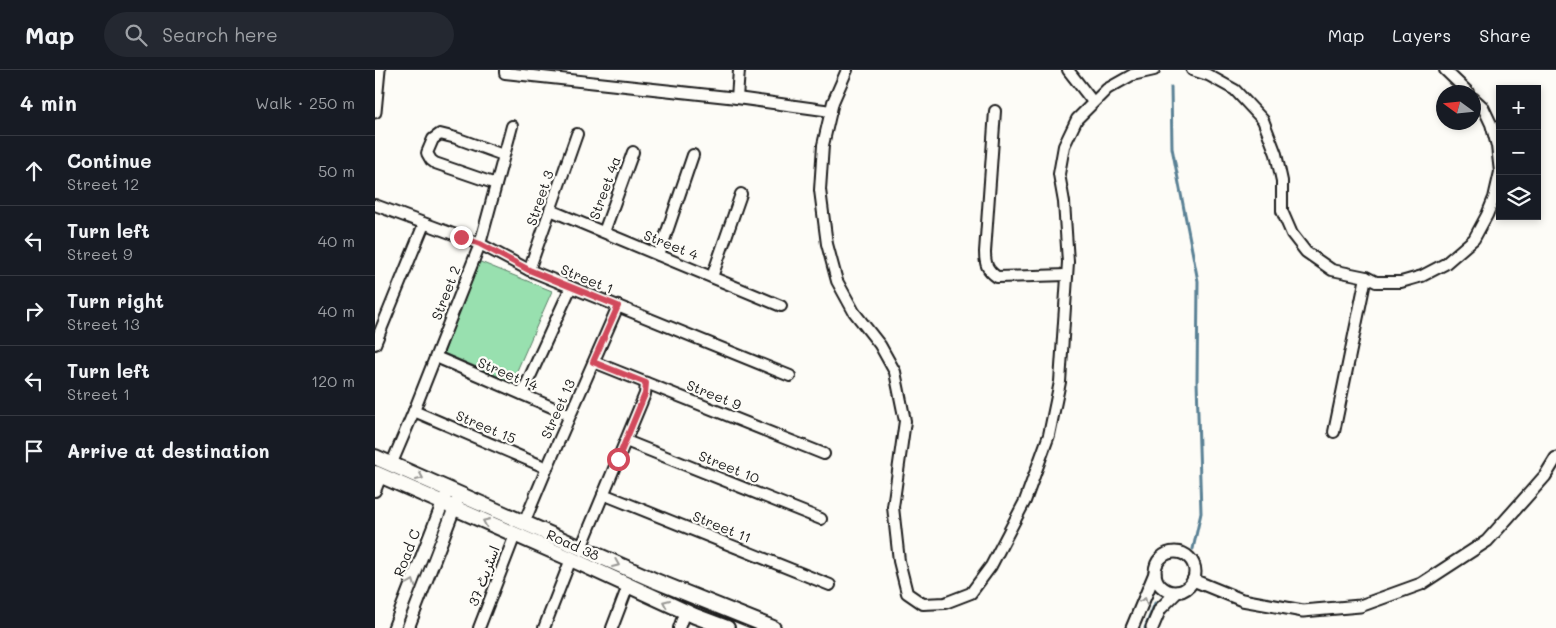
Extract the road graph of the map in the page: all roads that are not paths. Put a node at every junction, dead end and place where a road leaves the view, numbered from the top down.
1 (379, 70) edge
2 (739, 70) edge
3 (847, 70) edge
4 (1068, 70) edge
5 (1154, 70) edge
6 (1191, 70) edge
7 (1445, 70) edge
8 (505, 72) edge
9 (561, 74) edge
10 (1461, 85) edge
11 (737, 98) junction
12 (1093, 102) junction
13 (1481, 105) edge
14 (826, 110) junction
15 (995, 111) dead end
16 (375, 112) edge
17 (513, 126) dead end
18 (577, 134) dead end
19 (633, 152) dead end
20 (503, 155) junction
21 (693, 155) dead end
22 (496, 184) junction
23 (741, 194) dead end
24 (375, 205) edge
25 (550, 210) junction
26 (425, 224) junction
27 (604, 232) junction
28 (480, 244) junction
29 (659, 255) junction
30 (529, 270) junction
31 (1067, 275) junction
32 (712, 277) junction
33 (1366, 277) junction
34 (571, 287) junction
35 (618, 306) junction
36 (781, 306) dead end
37 (375, 344) edge
38 (436, 357) junction
39 (593, 362) junction
40 (790, 376) dead end
41 (646, 383) junction
42 (522, 394) junction
43 (414, 411) junction
44 (570, 415) junction
45 (1334, 432) dead end
46 (626, 441) junction
47 (825, 454) dead end
48 (375, 457) edge
49 (1556, 458) edge
50 (391, 465) junction
51 (547, 468) junction
52 (378, 474) edge
53 (375, 491) edge
54 (603, 494) junction
55 (451, 499) junction
56 (821, 519) dead end
57 (524, 523) junction
58 (515, 534) junction
59 (581, 548) junction
60 (571, 559) junction
61 (1155, 573) junction
62 (1193, 580) junction
63 (830, 585) dead end
64 (629, 586) junction
65 (1177, 592) junction
66 (685, 611) junction
67 (394, 628) edge
68 (408, 628) edge
69 (479, 628) edge
70 (544, 628) edge
71 (612, 628) edge
72 (679, 628) edge
73 (727, 628) edge
74 (773, 628) edge
75 (1132, 628) edge
76 (1152, 628) edge

1 - 16 street
2 - 11 street
3 - 14 street
4 - 12 street
5 - 12 street
6 - 33 street
7 - 10 street
8 - 9 street
9 - 11 street
11 - 14 street
12 - 31 street
13 - 33 street
14 - 31 street
15 - 31 street
17 - 20 street, Street 2
18 - 25 street, Street 3
19 - 27 street, Street 4a
20 - 22 street, Street 2
20 - 22 street
21 - 29 street
22 - 28 street, Street 2
23 - 32 street
24 - 26 street, Street 1
25 - 27 street, Street 4
25 - 30 street, Street 3
26 - 28 street, Street 1
26 - 37 street
27 - 29 street, Street 4
28 - 30 street, Street 1
28 - 38 street, Street 2
29 - 32 street, Street 4
30 - 34 street, Street 1
32 - 36 street, Street 4
33 - 45 street
34 - 35 street, Street 1
34 - 42 street
35 - 39 street, Street 13
35 - 40 street, Street 1
38 - 42 street, Street 14
38 - 43 street, Street 2
39 - 41 street, Street 9
39 - 44 street, Street 13
41 - 46 street
41 - 47 street, Street 9
42 - 44 street, Street 14
43 - 50 street, Street 2
43 - 51 street, Street 15
44 - 51 street, Street 13
46 - 54 street
46 - 56 street, Street 10
48 - 50 main road, Road 38
49 - 62 street
50 -> 55 main road, Road 38
51 - 57 street, Street 13
52 - 53 street
52 - 55 main road, Road 38
54 - 59 street
54 - 63 street, Street 11
55 - 57 main road, Road 38
58 -> 55 main road, Road 38
67 -> 55 street, Road C
55 - 68 street, Road C
57 - 59 main road, Road 38
58 - 60 main road, Road 38
58 - 69 street, اسٹریٹ 37
59 -> 74 main road, Road 38
60 - 64 main road, Road 38
60 - 70 street
61 - 62 street
61 - 65 street
75 -> 61 street
62 - 65 street
66 -> 64 main road, Road 38
64 - 71 street
65 - 76 street
66 - 72 street
66 - 73 main road, Road 38

